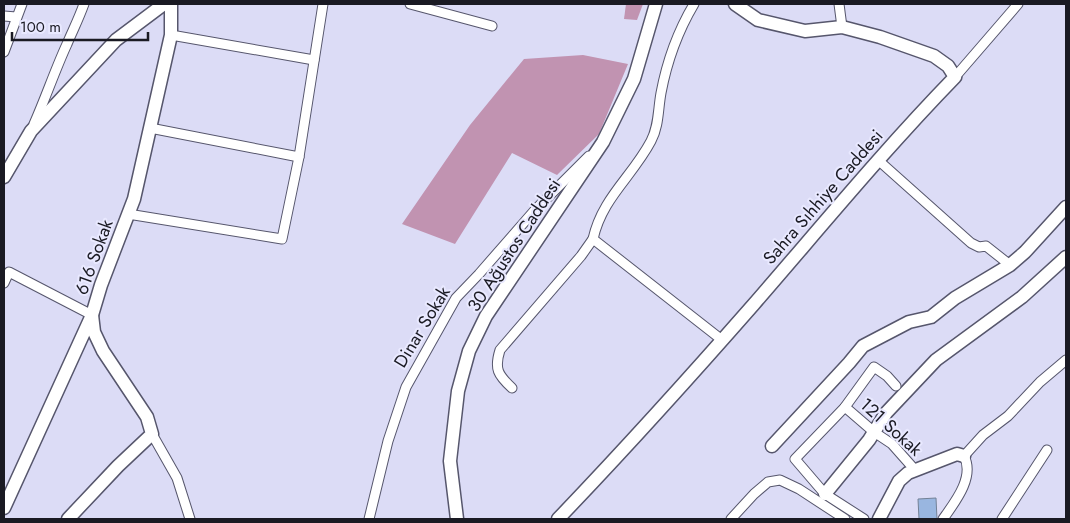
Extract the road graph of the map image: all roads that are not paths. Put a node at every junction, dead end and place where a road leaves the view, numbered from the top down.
1 (22, 4) edge
2 (84, 4) edge
3 (164, 4) edge
4 (171, 4) edge
5 (323, 4) edge
6 (410, 4) edge
7 (656, 4) edge
8 (694, 4) edge
9 (735, 4) edge
10 (839, 4) edge
11 (1018, 4) edge
12 (4, 16) edge
13 (16, 17) junction
14 (492, 26) dead end
15 (842, 27) junction
16 (171, 35) junction
17 (4, 52) edge
18 (314, 60) junction
19 (955, 77) junction
20 (150, 128) junction
21 (31, 131) junction
22 (604, 142) junction
23 (299, 157) junction
24 (878, 160) junction
25 (4, 177) edge
26 (1066, 207) edge
27 (128, 214) junction
28 (592, 239) junction
29 (1066, 258) edge
30 (1010, 265) junction
31 (4, 283) edge
32 (92, 315) junction
33 (722, 340) junction
34 (1066, 360) edge
35 (896, 386) dead end
36 (512, 388) dead end
37 (845, 407) junction
38 (874, 432) junction
39 (152, 434) junction
40 (772, 446) dead end
41 (1047, 450) dead end
42 (964, 456) junction
43 (915, 470) junction
44 (825, 494) junction
45 (4, 508) edge
46 (68, 519) edge
47 (190, 519) edge
48 (368, 519) edge
49 (457, 519) edge
50 (558, 519) edge
51 (731, 519) edge
52 (845, 519) edge
53 (864, 519) edge
54 (879, 519) edge
55 (943, 519) edge
56 (1002, 519) edge

1 - 13 street
2 - 21 street
3 - 21 street
4 - 16 street, 616 Sokak
5 - 18 street
6 - 14 street
7 - 22 street, 30 Ağustos Caddesi
8 - 28 street
9 - 15 street
10 - 15 street
11 - 19 street
12 - 13 street
13 - 17 street
15 - 19 street
16 - 18 street
16 - 20 street, 616 Sokak
18 - 23 street
19 - 24 street, Sahra Sıhhiye Caddesi
20 - 23 street
20 - 27 street, 616 Sokak
21 - 25 street
22 - 48 street, Dinar Sokak
22 - 49 street, 30 Ağustos Caddesi
23 - 27 street
24 - 30 street
24 - 33 street, Sahra Sıhhiye Caddesi
26 - 30 street
27 - 32 street, 616 Sokak
28 - 33 street
28 - 36 street
29 - 38 street
30 - 40 street
31 - 32 street
32 - 39 street
32 - 45 street, 616 Sokak
33 - 50 street, Sahra Sıhhiye Caddesi
34 - 42 street
35 - 37 street
37 - 38 street, 121 Sokak
37 - 44 street
38 - 43 street, 121 Sokak
38 - 44 street
39 - 46 street
39 - 47 street
41 - 56 street
42 - 43 street
42 - 55 street
43 - 54 street
44 - 53 street
51 - 52 street

